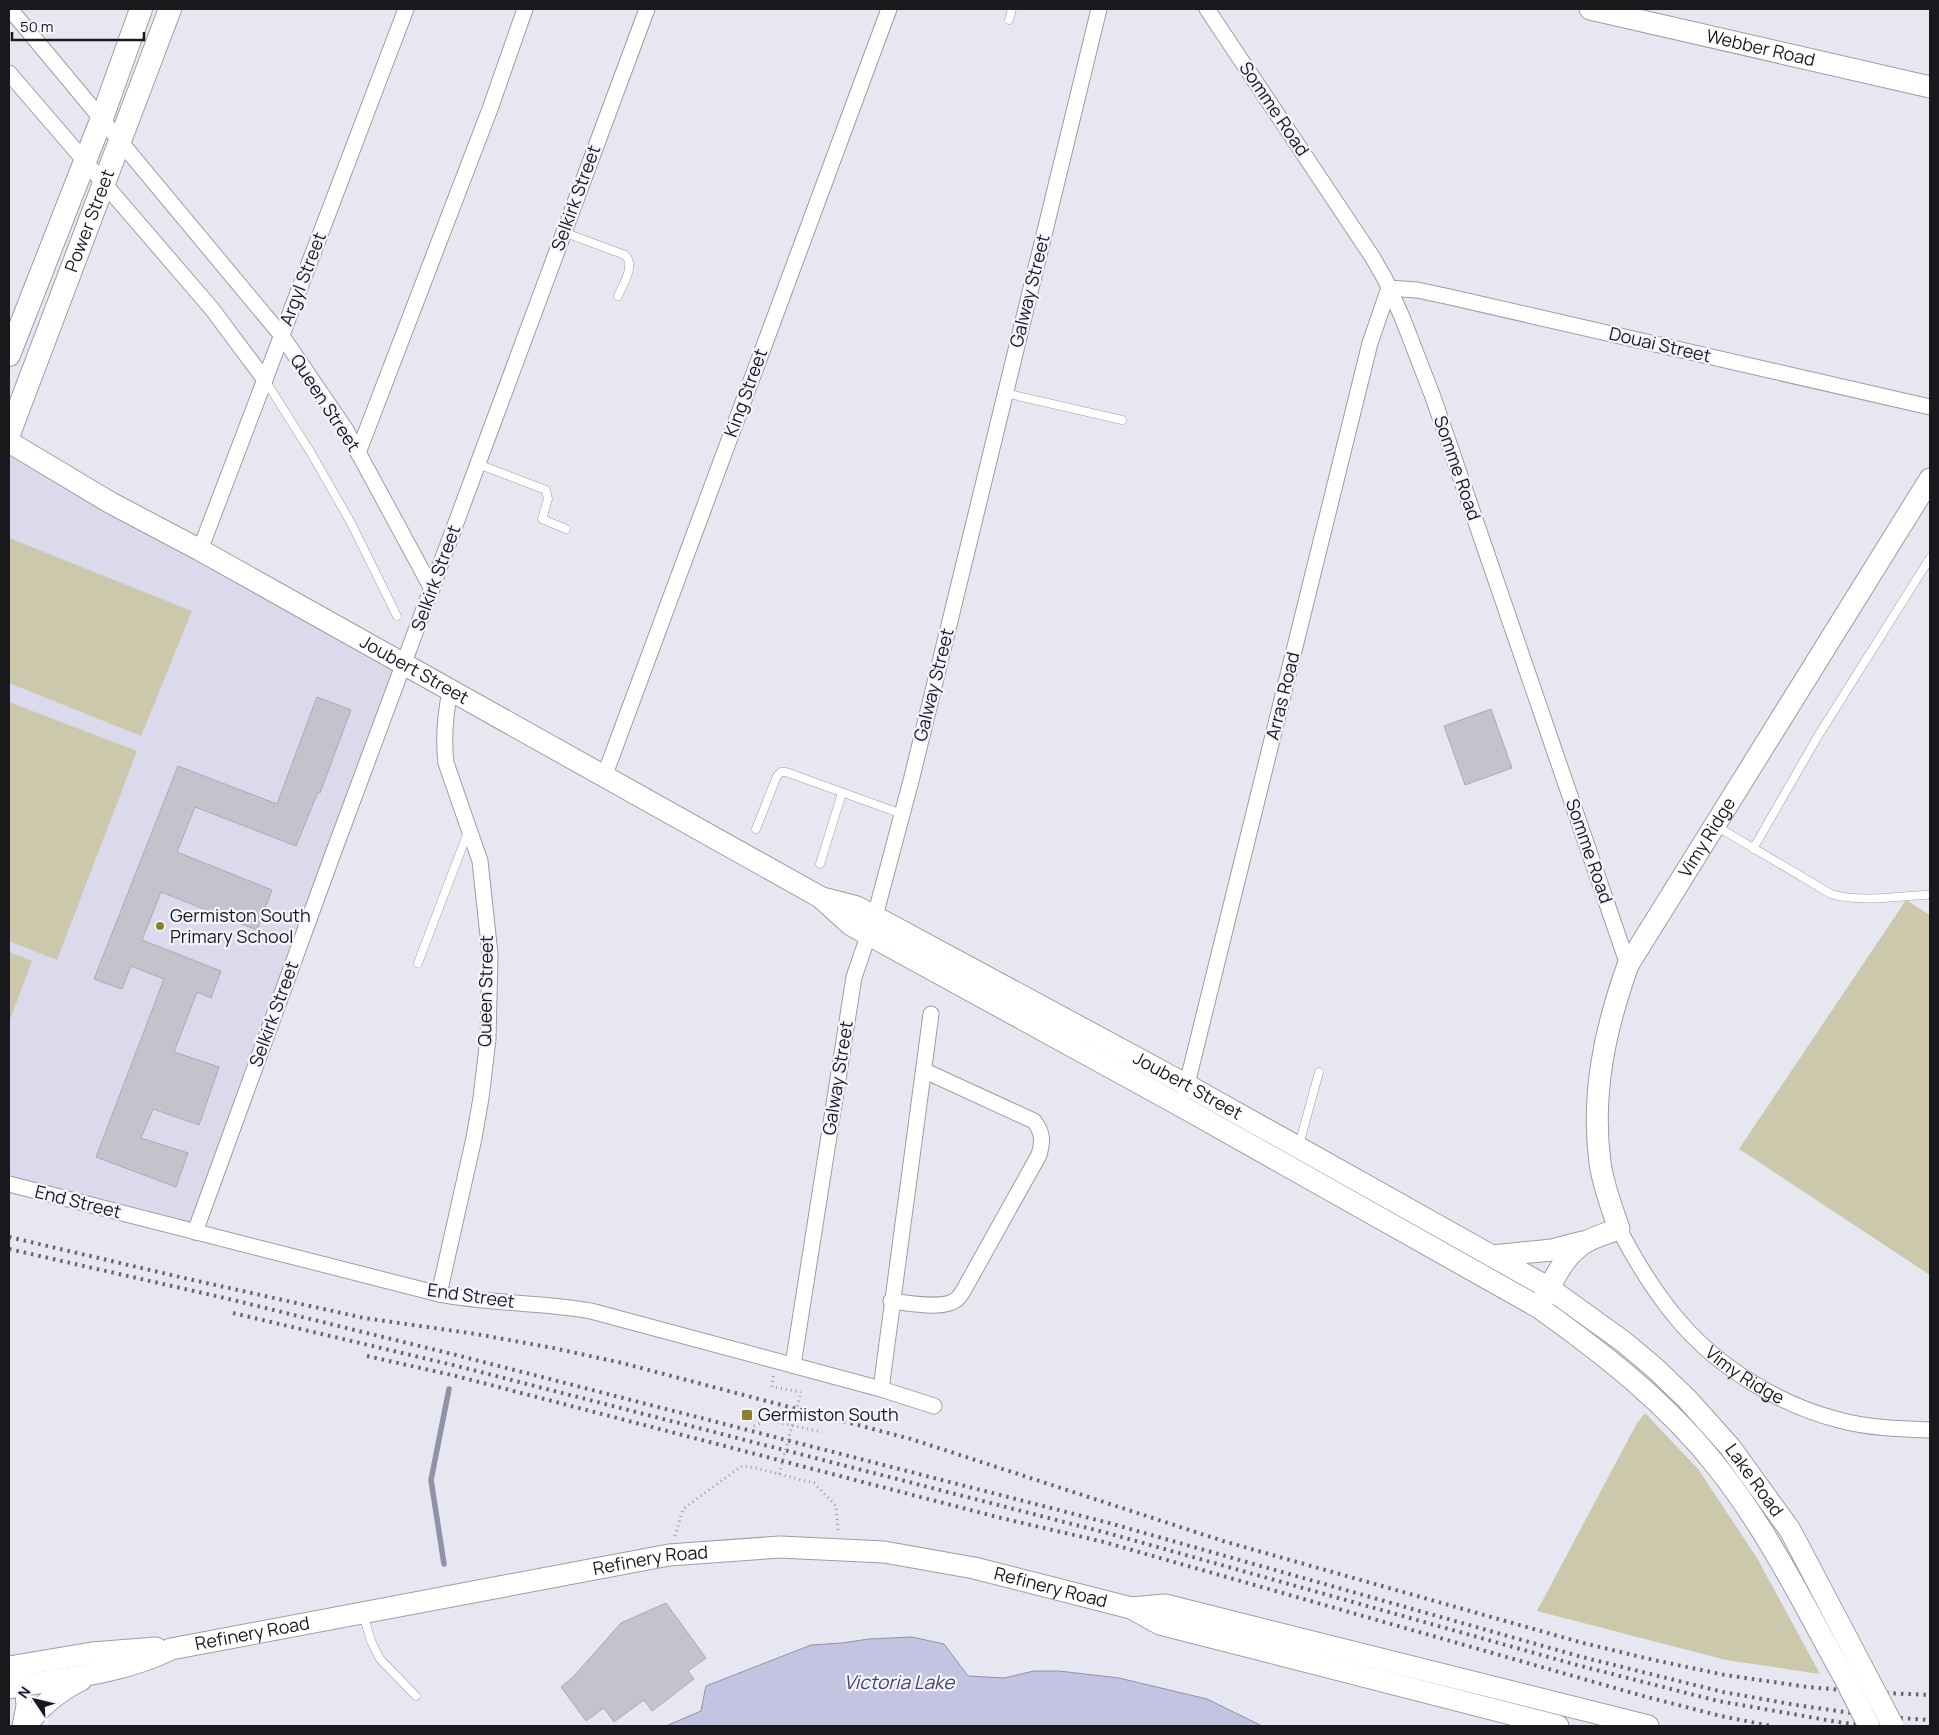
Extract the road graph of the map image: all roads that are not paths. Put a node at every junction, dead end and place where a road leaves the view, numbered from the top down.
1 (10, 9) edge
2 (141, 9) edge
3 (170, 9) edge
4 (406, 9) edge
5 (525, 9) edge
6 (647, 9) edge
7 (889, 9) edge
8 (1012, 9) edge
9 (1099, 9) edge
10 (1207, 9) edge
11 (1590, 9) edge
12 (1009, 20) dead end
13 (9, 73) edge
14 (1930, 87) edge
15 (102, 118) junction
16 (118, 141) junction
17 (84, 161) junction
18 (103, 183) junction
19 (563, 232) junction
20 (1389, 288) junction
21 (618, 296) dead end
22 (282, 336) junction
23 (9, 355) edge
24 (265, 380) junction
25 (1005, 393) junction
26 (1930, 407) edge
27 (1122, 420) dead end
28 (9, 434) edge
29 (9, 442) edge
30 (358, 453) junction
31 (478, 464) junction
32 (1930, 479) edge
33 (566, 528) dead end
34 (200, 550) junction
35 (1930, 558) edge
36 (432, 590) junction
37 (397, 616) dead end
38 (404, 663) junction
39 (450, 691) junction
40 (604, 777) junction
41 (842, 792) junction
42 (902, 814) junction
43 (1714, 825) junction
44 (470, 829) junction
45 (756, 829) dead end
46 (1753, 849) junction
47 (820, 864) dead end
48 (1926, 895) dead end
49 (872, 926) junction
50 (418, 963) dead end
51 (1628, 965) junction
52 (931, 1014) dead end
53 (925, 1072) junction
54 (1319, 1072) dead end
55 (1187, 1085) junction
56 (1181, 1106) junction
57 (1298, 1147) junction
58 (9, 1184) edge
59 (1619, 1229) junction
60 (194, 1232) junction
61 (1586, 1242) junction
62 (1492, 1256) junction
63 (1549, 1288) junction
64 (439, 1294) junction
65 (891, 1301) junction
66 (1538, 1307) junction
67 (793, 1365) junction
68 (881, 1389) junction
69 (934, 1406) dead end
70 (1930, 1430) edge
71 (1131, 1608) junction
72 (363, 1614) junction
73 (171, 1650) junction
74 (14, 1665) edge
75 (1852, 1671) junction
76 (94, 1673) junction
77 (16, 1687) edge
78 (416, 1696) dead end
79 (20, 1726) edge
80 (26, 1726) edge
81 (1558, 1726) edge
82 (1648, 1726) edge
83 (1869, 1726) edge
84 (1893, 1726) edge

1 - 15 street
2 - 15 main road, Power Street
3 - 16 main road, Power Street
4 - 22 street, Argyl Street
5 - 30 street
6 - 19 street, Selkirk Street
7 - 40 street, King Street
8 - 12 lane
9 - 25 street, Galway Street
10 - 20 street, Somme Road
11 - 14 main road, Webber Road
13 - 17 street
15 - 16 street, Queen Street
15 - 17 main road, Power Street
16 - 18 main road, Power Street
16 - 22 street, Queen Street
17 - 18 street
17 - 23 main road, Power Street
18 - 24 street
18 - 28 main road, Power Street
19 - 21 lane
19 - 31 street, Selkirk Street
20 - 26 street, Douai Street
20 - 51 street, Somme Road
20 - 55 street, Arras Road
22 - 24 street, Argyl Street
22 - 30 street, Queen Street
24 - 34 street, Argyl Street
24 - 37 lane
25 - 27 lane
25 - 42 street, Galway Street
29 - 34 main road, Joubert Street
30 - 36 street, Queen Street
31 - 33 lane
31 - 36 street, Selkirk Street
32 - 43 main road, Vimy Ridge
34 - 38 main road, Joubert Street
35 - 46 lane
36 - 38 street, Selkirk Street
38 - 39 main road, Joubert Street
38 - 60 street, Selkirk Street
39 - 40 main road, Joubert Street
39 - 44 street, Queen Street
40 - 49 main road, Joubert Street
41 - 42 lane
41 - 45 lane
41 - 47 lane
42 - 49 street, Galway Street
43 - 46 lane
43 - 51 main road, Vimy Ridge
44 - 50 lane
44 - 64 street, Queen Street
46 - 48 lane
49 - 55 main road, Joubert Street
49 - 56 main road, Joubert Street
49 - 67 street, Galway Street
51 - 59 main road, Vimy Ridge
52 - 53 street
53 - 65 street
53 - 65 street
54 - 57 lane
55 - 56 street, Arras Road
55 - 57 main road, Joubert Street
56 - 66 main road, Joubert Street
57 - 62 main road, Joubert Street
58 - 60 street, End Street
59 - 61 main road
59 - 70 street, Vimy Ridge
60 - 64 street, End Street
61 - 62 main road
61 - 63 main road
62 - 63 main road, Joubert Street
63 - 66 main road
63 - 75 main road, Lake Road
64 - 67 street, End Street
65 - 68 street
66 - 75 main road, Lake Road
67 - 68 street, End Street
68 - 69 street, End Street
71 - 72 main road, Refinery Road
71 - 81 main road
71 - 82 main road
72 - 73 main road, Refinery Road
72 - 78 lane
73 - 74 main road, Refinery Road
73 - 76 main road, Refinery Road
74 - 77 street
75 - 83 main road, Lake Road, bridge
75 - 84 main road, Lake Road, bridge
76 - 77 main road, Refinery Road
76 - 80 main road
77 - 79 street

